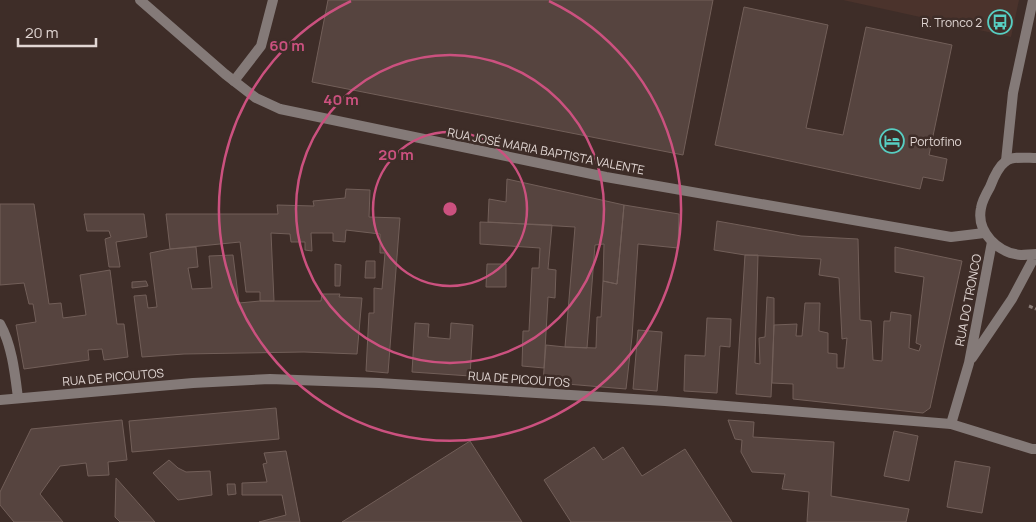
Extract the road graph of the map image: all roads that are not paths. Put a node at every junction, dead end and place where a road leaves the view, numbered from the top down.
1 (140, 0) edge
2 (273, 0) edge
3 (1033, 0) edge
4 (234, 81) junction
5 (1036, 158) edge
6 (1006, 161) junction
7 (984, 233) junction
8 (992, 242) junction
9 (1036, 254) edge
10 (0, 324) edge
11 (968, 363) junction
12 (18, 398) junction
13 (0, 400) edge
14 (951, 424) junction
15 (1035, 451) edge

1 - 4 street, RUA JOSÉ MARIA BAPTISTA VALENTE
2 - 4 street
3 - 6 street
4 - 7 street, RUA JOSÉ MARIA BAPTISTA VALENTE
5 - 6 street
6 - 7 street
7 - 8 street, RUA DO TRONCO
8 - 9 street, RUA DO TRONCO
8 - 11 street, RUA DO TRONCO
9 - 11 street, RUA DO TRONCO
10 - 12 street
11 - 14 street, RUA DO TRONCO
12 - 13 street, RUA DE PICOUTOS
12 - 14 street, RUA DE PICOUTOS
14 - 15 street, RUA DE PICOUTOS

